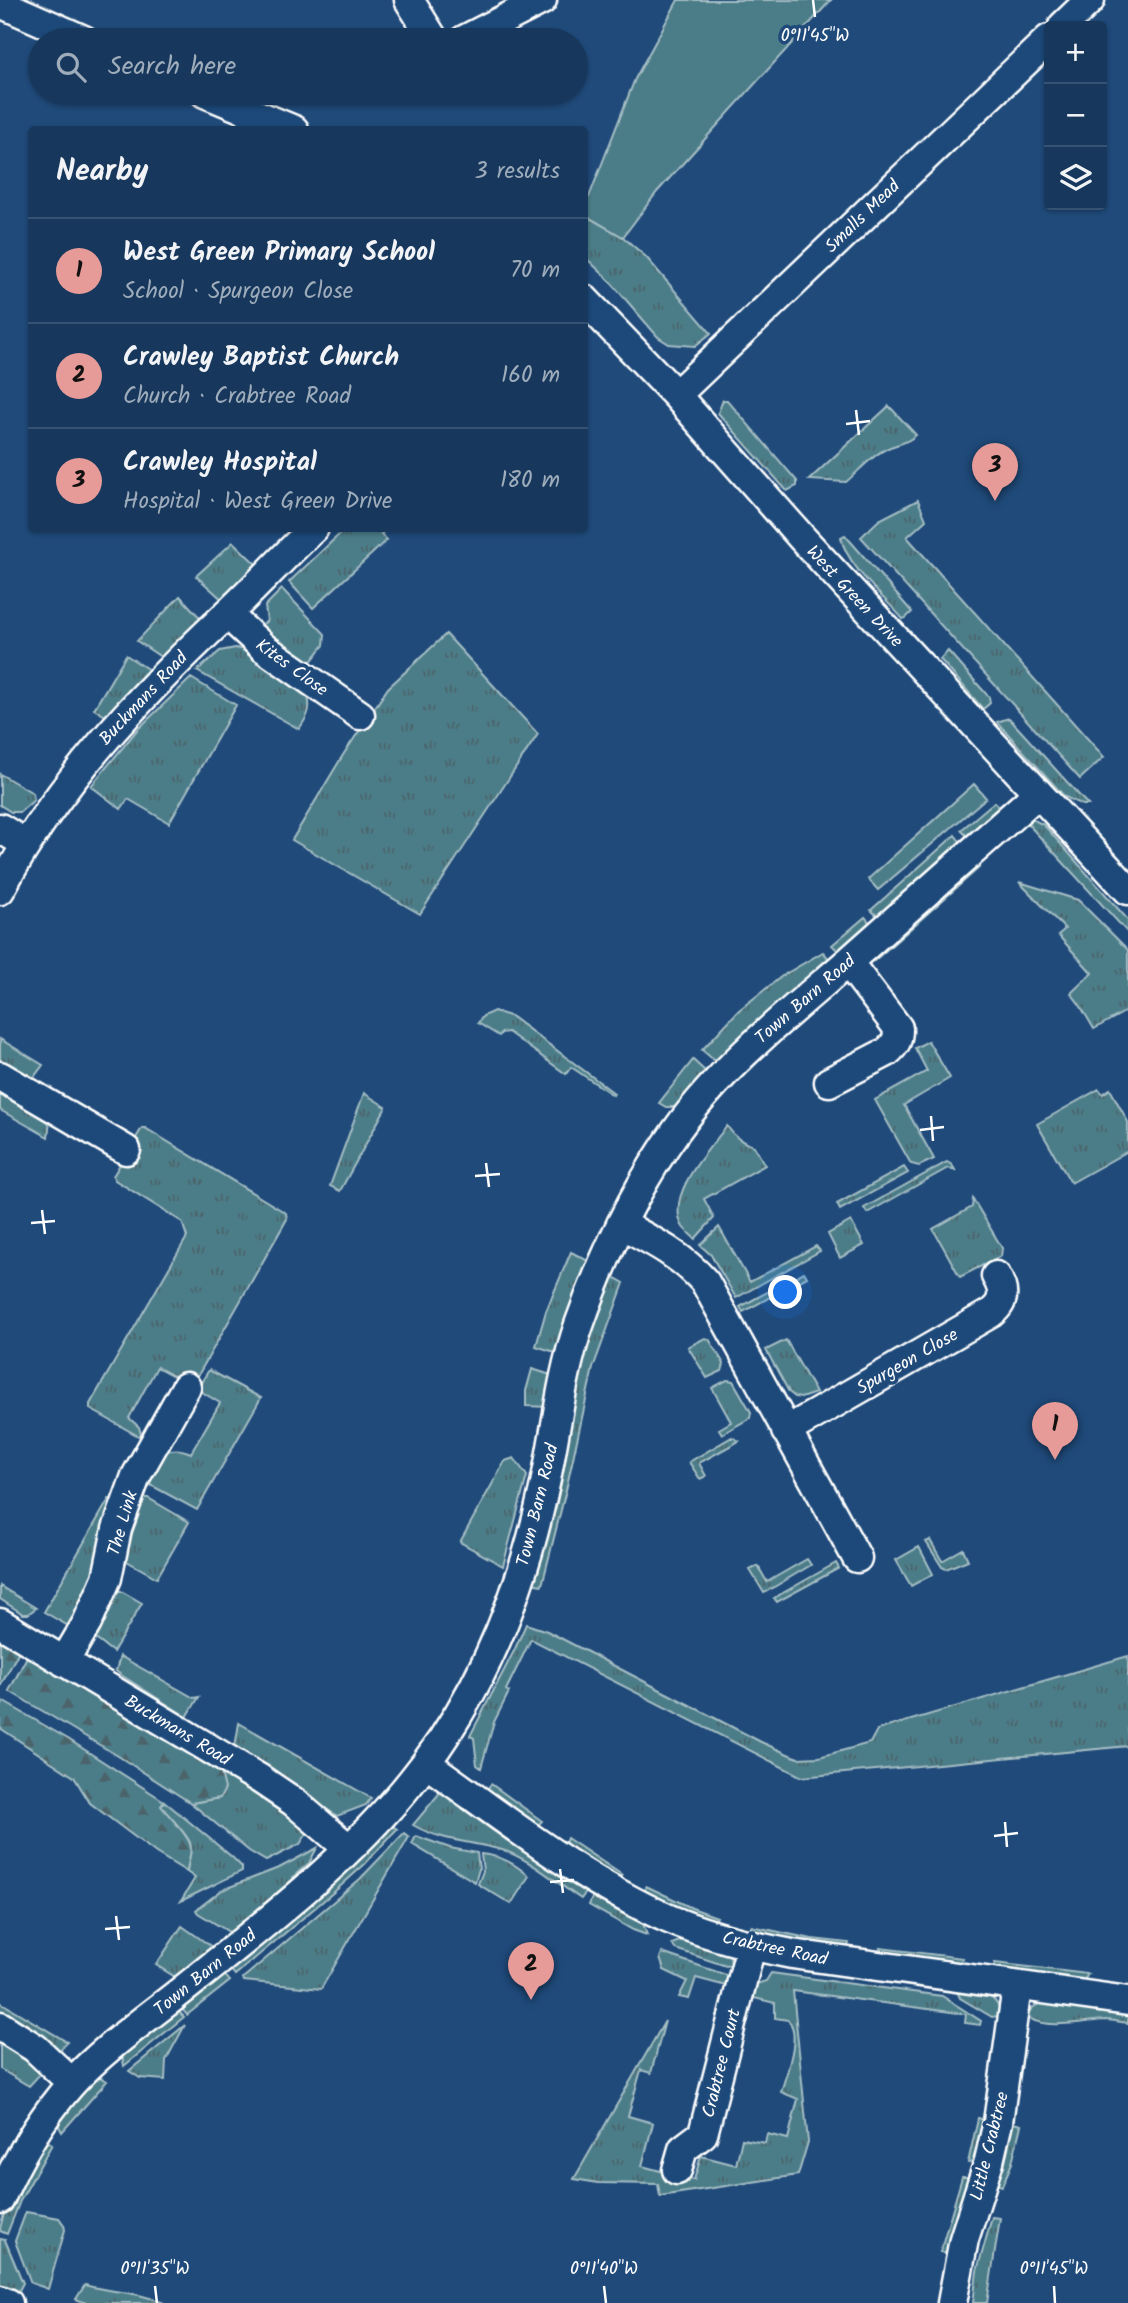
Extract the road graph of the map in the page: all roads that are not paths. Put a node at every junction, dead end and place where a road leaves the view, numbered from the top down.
1 (410, 0) edge
2 (542, 0) edge
3 (1090, 0) edge
4 (0, 3) edge
5 (1068, 21) edge
6 (57, 28) edge
7 (427, 28) edge
8 (487, 28) edge
9 (1044, 44) edge
10 (234, 105) edge
11 (284, 126) edge
12 (588, 303) edge
13 (676, 395) junction
14 (310, 532) edge
15 (227, 614) junction
16 (360, 715) dead end
17 (1038, 793) junction
18 (0, 828) edge
19 (26, 844) junction
20 (0, 890) edge
21 (1128, 890) edge
22 (848, 962) junction
23 (0, 1076) edge
24 (829, 1083) dead end
25 (126, 1150) dead end
26 (621, 1224) junction
27 (996, 1276) dead end
28 (186, 1387) dead end
29 (786, 1431) junction
30 (857, 1558) dead end
31 (0, 1623) edge
32 (64, 1662) junction
33 (426, 1763) junction
34 (348, 1848) junction
35 (751, 1946) junction
36 (1017, 1987) junction
37 (1128, 2001) edge
38 (0, 2026) edge
39 (72, 2083) junction
40 (677, 2170) dead end
41 (0, 2199) edge
42 (0, 2300) edge
43 (8, 2303) edge
44 (952, 2303) edge

1 - 7 street
2 - 8 street
3 - 5 street
4 - 6 street
9 - 13 street, Smalls Mead
10 - 11 street
12 - 13 street, West Green Drive
13 - 17 street, West Green Drive
14 - 15 street, Buckmans Road
15 - 16 street, Kites Close
15 - 19 street, Buckmans Road
17 - 21 street, West Green Drive
17 - 22 street, Town Barn Road
18 - 19 street
19 - 20 street, Buckmans Road
22 - 24 street
22 - 26 street, Town Barn Road
23 - 25 street
26 - 29 street
26 - 33 street, Town Barn Road
27 - 29 street, Spurgeon Close
28 - 32 street, The Link
29 - 30 street
31 - 32 street, Buckmans Road
32 - 34 street, Buckmans Road
33 - 34 street, Town Barn Road
33 - 35 street, Crabtree Road
34 - 39 street, Town Barn Road
35 - 36 street, Crabtree Road
35 - 40 street, Crabtree Court
36 - 37 street, Crabtree Road
36 - 44 street, Little Crabtree
38 - 39 street
39 - 41 street, Town Barn Road
42 - 43 street

